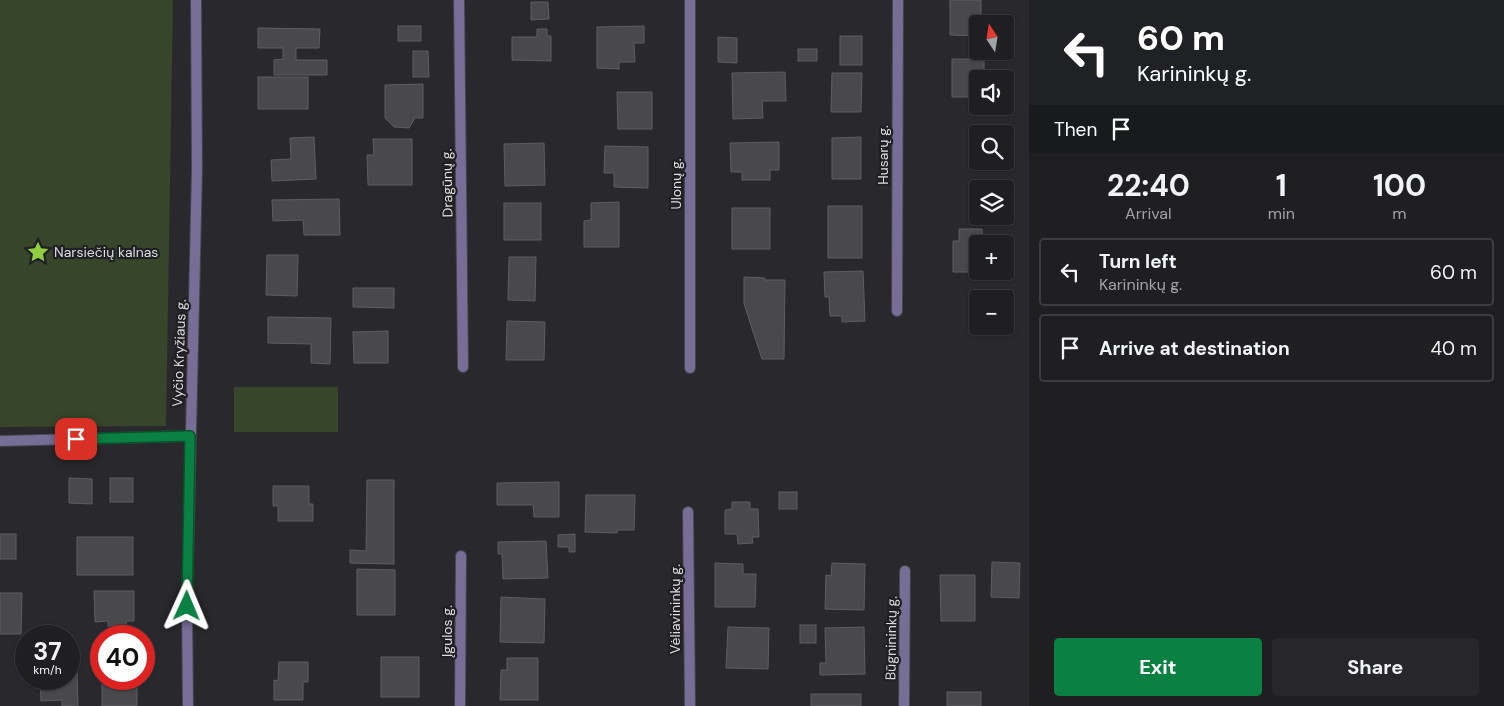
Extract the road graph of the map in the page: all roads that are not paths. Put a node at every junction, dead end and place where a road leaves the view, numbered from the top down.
1 (196, 0) edge
2 (459, 0) edge
3 (690, 0) edge
4 (898, 0) edge
5 (897, 311) dead end
6 (463, 367) dead end
7 (690, 368) dead end
8 (190, 436) junction
9 (0, 441) edge
10 (688, 512) dead end
11 (461, 556) dead end
12 (905, 571) dead end
13 (188, 706) edge
14 (460, 706) edge
15 (690, 706) edge
16 (904, 706) edge

1 - 8 street, Vyčio Kryžiaus g.
2 - 6 street, Dragūnų g.
3 - 7 street, Ulonų g.
4 - 5 street, Husarų g.
8 - 9 street
8 - 13 street, Vyčio Kryžiaus g.
10 - 15 street, Vėliavininkų g.
11 - 14 street, Įgulos g.
12 - 16 street, Būgnininkų g.

